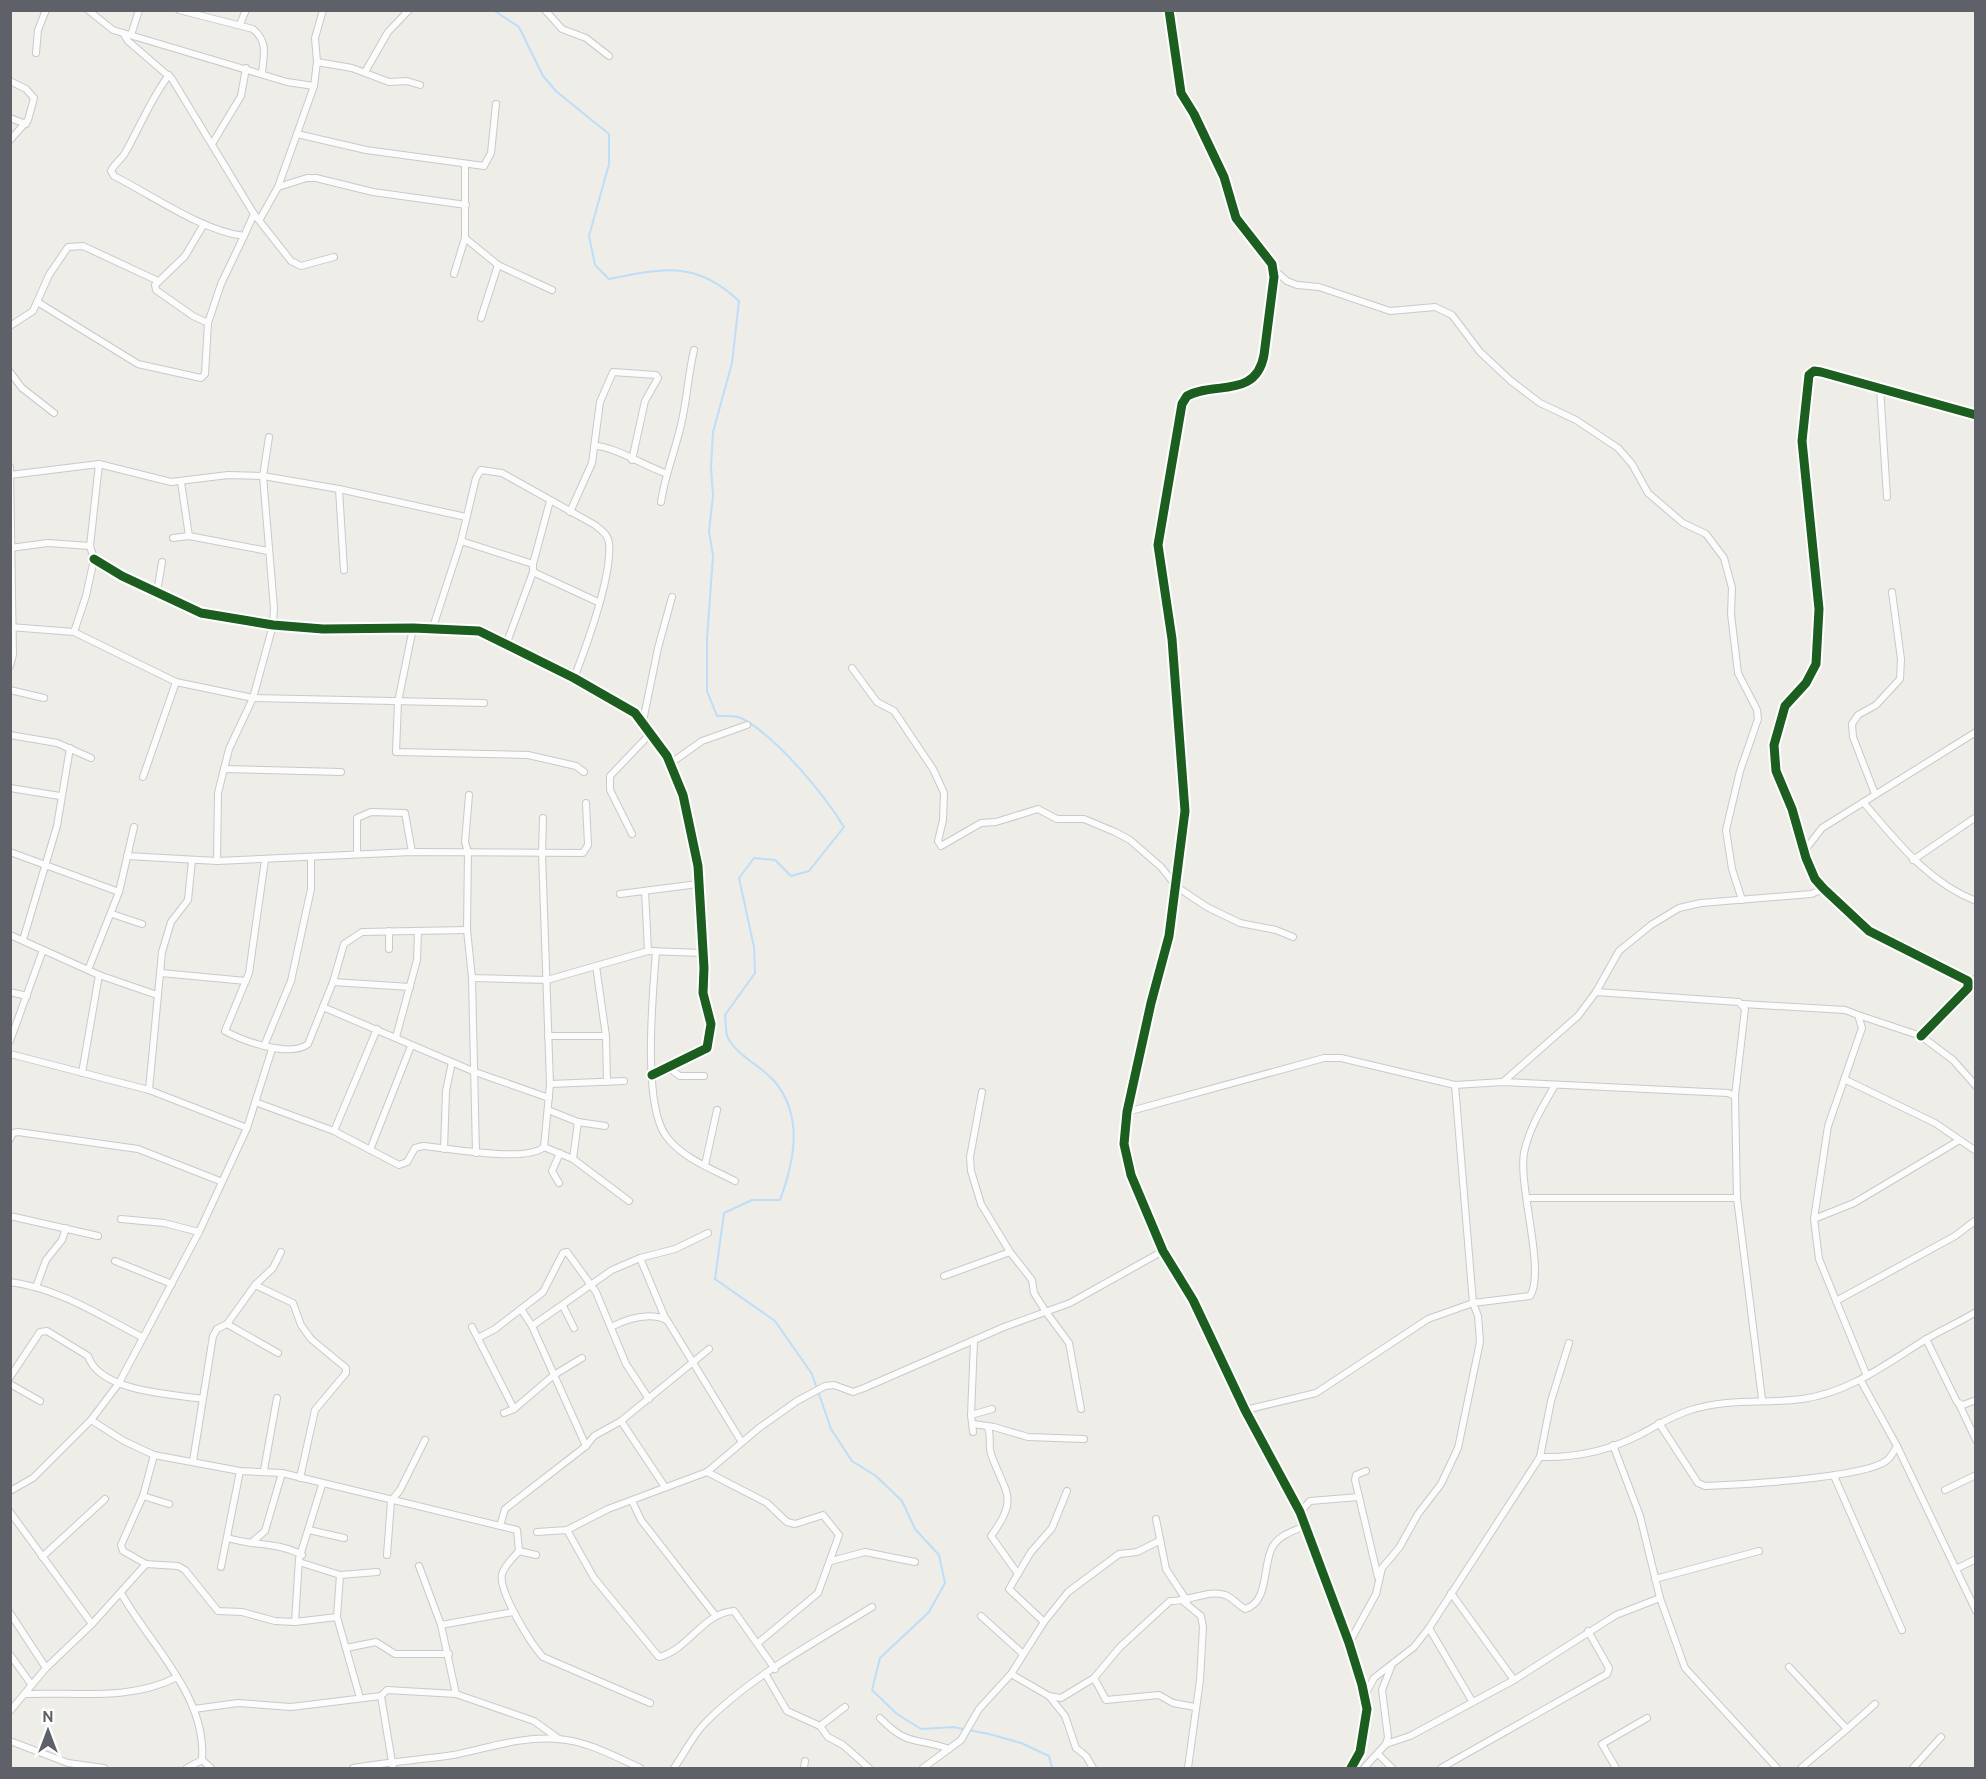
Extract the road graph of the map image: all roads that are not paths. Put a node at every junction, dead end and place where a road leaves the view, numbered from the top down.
1 (46, 10) edge
2 (88, 10) edge
3 (139, 10) edge
4 (179, 10) edge
5 (246, 10) edge
6 (322, 10) edge
7 (409, 10) edge
8 (545, 10) edge
9 (1169, 10) edge
10 (240, 24) junction
11 (123, 33) junction
12 (131, 35) junction
13 (36, 53) dead end
14 (609, 56) dead end
15 (317, 62) junction
16 (246, 68) junction
17 (365, 72) junction
18 (262, 73) junction
19 (169, 75) junction
20 (10, 81) edge
21 (420, 85) dead end
22 (314, 86) junction
23 (496, 104) dead end
24 (10, 118) edge
25 (26, 124) junction
26 (297, 134) junction
27 (10, 140) edge
28 (212, 144) junction
29 (465, 165) junction
30 (278, 187) junction
31 (466, 205) junction
32 (254, 214) junction
33 (260, 219) junction
34 (204, 224) junction
35 (244, 236) junction
36 (465, 238) junction
37 (334, 257) dead end
38 (498, 265) junction
39 (1273, 269) junction
40 (454, 274) dead end
41 (158, 281) junction
42 (552, 290) dead end
43 (39, 303) junction
44 (481, 318) dead end
45 (208, 323) junction
46 (10, 326) edge
47 (694, 350) dead end
48 (10, 372) edge
49 (13, 383) edge
50 (1880, 388) junction
51 (54, 413) dead end
52 (1976, 415) edge
53 (269, 437) dead end
54 (595, 446) junction
55 (632, 460) junction
56 (99, 464) junction
57 (10, 467) edge
58 (665, 474) junction
59 (11, 475) edge
60 (263, 476) junction
61 (181, 482) junction
62 (339, 489) junction
63 (1887, 497) dead end
64 (549, 501) junction
65 (661, 502) dead end
66 (570, 512) junction
67 (466, 517) junction
68 (189, 536) junction
69 (173, 538) dead end
70 (461, 541) junction
71 (90, 546) junction
72 (11, 548) edge
73 (268, 551) junction
74 (94, 559) junction
75 (162, 562) dead end
76 (532, 564) junction
77 (344, 570) dead end
78 (533, 572) junction
79 (157, 592) junction
80 (1892, 592) dead end
81 (672, 597) dead end
82 (598, 602) junction
83 (273, 625) junction
84 (12, 627) edge
85 (413, 628) junction
86 (432, 630) junction
87 (74, 632) junction
88 (506, 645) junction
89 (10, 666) edge
90 (852, 668) dead end
91 (574, 678) junction
92 (176, 682) junction
93 (10, 690) edge
94 (44, 698) dead end
95 (253, 698) junction
96 (398, 702) junction
97 (484, 704) dead end
98 (643, 721) junction
99 (747, 725) dead end
100 (1976, 732) edge
101 (651, 733) junction
102 (10, 735) edge
103 (70, 748) junction
104 (91, 758) dead end
105 (671, 763) junction
106 (224, 769) junction
107 (341, 772) dead end
108 (584, 772) dead end
109 (143, 777) dead end
110 (10, 788) edge
111 (1875, 794) junction
112 (469, 795) dead end
113 (60, 796) junction
114 (1863, 802) junction
115 (586, 803) dead end
116 (1976, 817) edge
117 (543, 818) dead end
118 (134, 828) dead end
119 (632, 834) dead end
120 (1805, 850) junction
121 (10, 852) edge
122 (412, 852) junction
123 (468, 852) junction
124 (542, 853) junction
125 (357, 854) junction
126 (127, 856) junction
127 (312, 858) junction
128 (192, 860) junction
129 (265, 860) junction
130 (1913, 860) junction
131 (217, 861) junction
132 (44, 865) junction
133 (698, 884) junction
134 (1177, 887) junction
135 (1824, 889) junction
136 (645, 891) junction
137 (119, 892) junction
138 (620, 894) dead end
139 (1742, 900) junction
140 (1976, 901) edge
141 (112, 914) junction
142 (142, 924) dead end
143 (467, 930) junction
144 (389, 931) junction
145 (418, 931) junction
146 (10, 935) edge
147 (1293, 937) dead end
148 (23, 940) junction
149 (389, 949) dead end
150 (43, 950) junction
151 (648, 951) junction
152 (656, 951) junction
153 (702, 953) junction
154 (597, 966) junction
155 (88, 970) junction
156 (161, 973) junction
157 (99, 975) junction
158 (472, 978) junction
159 (1976, 978) edge
160 (547, 980) junction
161 (246, 981) junction
162 (333, 982) junction
163 (410, 987) junction
164 (1968, 988) junction
165 (10, 992) edge
166 (1596, 992) junction
167 (157, 995) junction
168 (27, 996) junction
169 (1743, 1004) junction
170 (323, 1007) junction
171 (1858, 1015) junction
172 (377, 1029) junction
173 (548, 1036) junction
174 (606, 1036) junction
175 (1921, 1036) junction
176 (396, 1037) junction
177 (10, 1041) edge
178 (264, 1046) junction
179 (411, 1046) junction
180 (272, 1049) junction
181 (10, 1054) edge
182 (452, 1062) junction
183 (667, 1067) junction
184 (82, 1072) junction
185 (475, 1072) junction
186 (652, 1075) junction
187 (704, 1076) dead end
188 (1844, 1079) junction
189 (624, 1081) dead end
190 (607, 1082) junction
191 (1503, 1082) junction
192 (549, 1084) junction
193 (1455, 1085) junction
194 (1555, 1085) junction
195 (1976, 1086) edge
196 (148, 1090) junction
197 (982, 1092) dead end
198 (1735, 1096) junction
199 (549, 1098) junction
200 (255, 1102) junction
201 (548, 1110) junction
202 (717, 1110) dead end
203 (1127, 1112) junction
204 (578, 1122) junction
205 (605, 1125) dead end
206 (247, 1128) junction
207 (334, 1131) junction
208 (10, 1139) edge
209 (1958, 1141) junction
210 (544, 1147) junction
211 (444, 1149) junction
212 (370, 1150) junction
213 (1976, 1151) edge
214 (476, 1153) junction
215 (560, 1154) junction
216 (573, 1159) junction
217 (705, 1165) junction
218 (220, 1181) junction
219 (735, 1181) dead end
220 (559, 1183) dead end
221 (1527, 1198) junction
222 (1737, 1198) junction
223 (629, 1201) dead end
224 (10, 1216) edge
225 (121, 1219) dead end
226 (1814, 1219) junction
227 (1976, 1220) edge
228 (66, 1228) junction
229 (199, 1232) junction
230 (708, 1233) dead end
231 (98, 1236) dead end
232 (1163, 1251) junction
233 (281, 1252) dead end
234 (1010, 1252) junction
235 (640, 1258) junction
236 (115, 1261) dead end
237 (944, 1276) dead end
238 (10, 1282) edge
239 (172, 1284) junction
240 (590, 1284) junction
241 (255, 1285) junction
242 (36, 1287) junction
243 (1836, 1301) junction
244 (1473, 1303) junction
245 (563, 1305) junction
246 (521, 1308) junction
247 (1046, 1312) junction
248 (1976, 1312) edge
249 (667, 1320) junction
250 (227, 1324) junction
251 (532, 1326) junction
252 (611, 1327) junction
253 (472, 1328) dead end
254 (574, 1328) dead end
255 (142, 1337) junction
256 (478, 1338) junction
257 (1926, 1339) junction
258 (974, 1341) junction
259 (1569, 1343) dead end
260 (710, 1348) dead end
261 (278, 1353) dead end
262 (582, 1358) dead end
263 (693, 1360) junction
264 (554, 1375) junction
265 (1867, 1376) junction
266 (10, 1377) edge
267 (1861, 1381) junction
268 (118, 1383) junction
269 (10, 1384) edge
270 (203, 1398) junction
271 (277, 1398) dead end
272 (649, 1399) junction
273 (1762, 1400) junction
274 (1976, 1400) edge
275 (40, 1401) dead end
276 (1959, 1404) junction
277 (514, 1409) junction
278 (992, 1409) dead end
279 (1081, 1409) dead end
280 (1245, 1410) junction
281 (504, 1413) dead end
282 (970, 1415) junction
283 (91, 1420) junction
284 (621, 1421) junction
285 (973, 1424) junction
286 (1659, 1424) junction
287 (987, 1426) junction
288 (973, 1432) dead end
289 (1084, 1438) dead end
290 (425, 1440) dead end
291 (1976, 1440) edge
292 (741, 1441) junction
293 (1613, 1445) junction
294 (586, 1446) junction
295 (1897, 1446) junction
296 (154, 1455) junction
297 (1540, 1457) junction
298 (193, 1461) junction
299 (264, 1470) junction
300 (240, 1471) junction
301 (1366, 1471) dead end
302 (707, 1472) junction
303 (282, 1473) junction
304 (1976, 1475) edge
305 (1834, 1476) junction
306 (300, 1478) junction
307 (322, 1485) junction
308 (665, 1487) junction
309 (1945, 1490) dead end
310 (10, 1491) edge
311 (1067, 1491) dead end
312 (143, 1496) junction
313 (1359, 1497) junction
314 (105, 1499) dead end
315 (391, 1501) junction
316 (632, 1501) junction
317 (169, 1504) dead end
318 (10, 1512) edge
319 (1300, 1512) junction
320 (1156, 1519) dead end
321 (500, 1526) junction
322 (1305, 1526) junction
323 (309, 1530) junction
324 (567, 1530) junction
325 (537, 1532) dead end
326 (261, 1536) junction
327 (228, 1538) junction
328 (344, 1538) dead end
329 (1159, 1541) junction
330 (251, 1543) junction
331 (262, 1544) junction
332 (519, 1551) junction
333 (1759, 1551) dead end
334 (387, 1555) dead end
335 (536, 1555) dead end
336 (42, 1557) junction
337 (300, 1559) junction
338 (1976, 1559) edge
339 (831, 1561) junction
340 (915, 1562) dead end
341 (146, 1564) junction
342 (419, 1566) dead end
343 (221, 1567) dead end
344 (1956, 1569) junction
345 (377, 1572) dead end
346 (1018, 1574) junction
347 (340, 1575) junction
348 (1378, 1577) junction
349 (1655, 1579) junction
350 (121, 1593) junction
351 (1451, 1593) junction
352 (1199, 1598) junction
353 (1660, 1598) junction
354 (1185, 1601) junction
355 (872, 1607) dead end
356 (1193, 1608) junction
357 (1976, 1611) edge
358 (513, 1612) junction
359 (10, 1613) edge
360 (715, 1615) junction
361 (981, 1616) dead end
362 (337, 1617) junction
363 (295, 1622) junction
364 (1044, 1622) junction
365 (92, 1624) junction
366 (441, 1625) junction
367 (1429, 1628) junction
368 (1902, 1630) dead end
369 (1588, 1631) junction
370 (758, 1643) junction
371 (1349, 1643) junction
372 (346, 1648) junction
373 (449, 1654) junction
374 (1023, 1654) junction
375 (11, 1656) edge
376 (1392, 1665) junction
377 (1789, 1667) dead end
378 (46, 1668) junction
379 (775, 1669) junction
380 (1011, 1674) junction
381 (766, 1675) junction
382 (177, 1677) junction
383 (1094, 1678) junction
384 (1514, 1680) junction
385 (31, 1684) junction
386 (26, 1694) junction
387 (456, 1694) junction
388 (1365, 1695) junction
389 (381, 1696) junction
390 (1049, 1696) junction
391 (360, 1698) junction
392 (1472, 1701) junction
393 (650, 1703) dead end
394 (1875, 1704) dead end
395 (845, 1707) dead end
396 (1195, 1707) junction
397 (194, 1710) junction
398 (10, 1712) edge
399 (880, 1718) dead end
400 (1647, 1718) dead end
401 (820, 1726) junction
402 (1847, 1729) junction
403 (1941, 1737) dead end
404 (559, 1739) junction
405 (10, 1741) edge
406 (1386, 1744) junction
407 (949, 1749) junction
408 (1378, 1754) junction
409 (202, 1760) junction
410 (391, 1761) junction
411 (68, 1766) edge
412 (104, 1768) edge
413 (187, 1768) edge
414 (211, 1768) edge
415 (353, 1768) edge
416 (393, 1768) edge
417 (640, 1768) edge
418 (674, 1768) edge
419 (869, 1768) edge
420 (923, 1768) edge
421 (1093, 1768) edge
422 (1188, 1768) edge
423 (1351, 1768) edge
424 (1364, 1768) edge
425 (1392, 1768) edge
426 (1441, 1768) edge
427 (1616, 1768) edge
428 (1777, 1768) edge
429 (1801, 1768) edge
430 (1913, 1768) edge

1 - 13 street
2 - 11 street
3 - 12 street
4 - 10 street
5 - 10 street
6 - 15 street
7 - 17 street
8 - 14 street
9 - 39 street
10 - 18 street
11 - 12 street
11 - 19 street
12 - 16 street
15 - 17 street
15 - 22 street
16 - 18 street
16 - 28 street
17 - 21 street
18 - 22 street
19 - 28 street
19 - 34 street
20 - 25 street
22 - 26 street
23 - 29 street
24 - 25 street
25 - 27 street
26 - 29 street
26 - 30 street
28 - 32 street
29 - 31 street
30 - 31 street
30 - 33 street
31 - 36 street
32 - 33 street
32 - 35 street
33 - 37 street
34 - 35 street
34 - 41 street
35 - 45 street
36 - 38 street
36 - 40 street
38 - 42 street
38 - 44 street
39 - 134 street
39 - 139 street
41 - 43 street
41 - 45 street
43 - 45 street
43 - 46 street
47 - 58 street
48 - 49 street
49 - 51 street
50 - 52 street
50 - 63 street
50 - 120 street
53 - 60 street
54 - 55 street
54 - 55 street
54 - 66 street
55 - 58 street
56 - 59 street
56 - 61 street
56 - 71 street
57 - 59 street
58 - 65 street
59 - 72 street
60 - 61 street
60 - 62 street
60 - 73 street
61 - 68 street
62 - 67 street
62 - 77 street
64 - 66 street
64 - 67 street
64 - 76 street
66 - 82 street
67 - 70 street
68 - 69 street
68 - 73 street
70 - 76 street
70 - 86 street
71 - 72 street
71 - 74 street
72 - 84 street
73 - 83 street
74 - 79 street
74 - 87 street
75 - 79 street
76 - 78 street
78 - 82 street
78 - 88 street
79 - 83 street
80 - 111 street
81 - 98 street
82 - 91 street
83 - 85 street
83 - 95 street
84 - 87 street
84 - 89 street
85 - 86 street
85 - 96 street
86 - 88 street
87 - 92 street
88 - 91 street
90 - 134 street
91 - 98 street
92 - 95 street
92 - 109 street
93 - 94 street
95 - 96 street
95 - 106 street
96 - 97 street
96 - 108 street
98 - 101 street
99 - 105 street
100 - 111 street
101 - 105 street
101 - 119 street
102 - 103 street
103 - 104 street
103 - 113 street
105 - 133 street
106 - 107 street
106 - 131 street
110 - 113 street
111 - 114 street
112 - 123 street
113 - 132 street
114 - 120 street
114 - 130 street
115 - 124 street
116 - 130 street
117 - 124 street
118 - 126 street
120 - 135 street
121 - 132 street
122 - 123 street
122 - 125 street
122 - 125 street
123 - 124 street
123 - 143 street
124 - 160 street
125 - 127 street
126 - 128 street
126 - 137 street
127 - 129 street
127 - 178 street
128 - 131 street
128 - 156 street
129 - 131 street
129 - 161 street
130 - 140 street
132 - 137 street
132 - 148 street
133 - 136 street
133 - 153 street
134 - 147 street
134 - 203 street
135 - 139 street
135 - 164 street
136 - 138 street
136 - 151 street
137 - 141 street
139 - 166 street
141 - 142 street
141 - 155 street
143 - 145 street
143 - 158 street
144 - 145 street
144 - 149 street
144 - 162 street
145 - 163 street
146 - 148 street
148 - 150 street
150 - 155 street
150 - 168 street
151 - 152 street
151 - 154 street
152 - 153 street
152 - 186 street
153 - 183 street
154 - 160 street
154 - 174 street
155 - 157 street
156 - 161 street
156 - 167 street
157 - 167 street
157 - 184 street
158 - 160 street
158 - 185 street
159 - 164 street
160 - 173 street
161 - 178 street
162 - 163 street
162 - 170 street
163 - 176 street
164 - 175 street
165 - 168 street
166 - 169 street
166 - 191 street
167 - 196 street
168 - 177 street
169 - 171 street
169 - 198 street
170 - 172 street
170 - 180 street
171 - 175 street
171 - 188 street
172 - 176 street
172 - 207 street
173 - 174 street
173 - 192 street
174 - 190 street
175 - 195 street
176 - 179 street
178 - 180 street
179 - 182 street
179 - 212 street
180 - 200 street
181 - 184 street
182 - 185 street
182 - 211 street
183 - 186 street
183 - 187 street
184 - 196 street
185 - 199 street
185 - 214 street
186 - 217 street
188 - 209 street
188 - 226 street
189 - 190 street
190 - 192 street
191 - 193 street
191 - 194 street
192 - 199 street
193 - 203 street
193 - 244 street
194 - 198 street
194 - 221 street
196 - 206 street
197 - 234 street
198 - 222 street
199 - 201 street
200 - 206 street
200 - 207 street
201 - 204 street
201 - 210 street
202 - 217 street
203 - 232 street
204 - 205 street
204 - 216 street
206 - 218 street
207 - 212 street
208 - 218 street
209 - 213 street
209 - 226 street
210 - 214 street
210 - 215 street
211 - 212 street
211 - 214 street
215 - 216 street
215 - 220 street
216 - 223 street
217 - 219 street
218 - 229 street
221 - 222 street
221 - 244 street
222 - 273 street
224 - 228 street
225 - 229 street
226 - 243 street
227 - 243 street
228 - 231 street
228 - 242 street
229 - 239 street
230 - 235 street
232 - 247 street
232 - 280 street
233 - 241 street
234 - 237 street
234 - 247 street
235 - 240 street
235 - 249 street
236 - 239 street
238 - 242 street
239 - 255 street
240 - 245 street
240 - 246 street
240 - 252 street
241 - 250 street
241 - 306 street
242 - 255 street
243 - 265 street
244 - 280 street
244 - 348 street
245 - 251 street
245 - 254 street
246 - 251 street
246 - 256 street
247 - 258 street
247 - 279 street
248 - 257 street
249 - 252 street
249 - 263 street
250 - 261 street
250 - 270 street
251 - 264 street
252 - 272 street
253 - 256 street
255 - 268 street
256 - 277 street
257 - 265 street
257 - 276 street
258 - 282 street
258 - 292 street
259 - 297 street
260 - 263 street
262 - 264 street
263 - 272 street
263 - 292 street
264 - 277 street
264 - 294 street
265 - 267 street
266 - 268 street
267 - 273 street
267 - 295 street
268 - 270 street
268 - 283 street
269 - 275 street
270 - 298 street
271 - 299 street
272 - 284 street
273 - 286 street
274 - 276 street
276 - 291 street
277 - 281 street
278 - 282 street
280 - 319 street
282 - 285 street
283 - 296 street
283 - 310 street
284 - 294 street
284 - 308 street
285 - 287 street
285 - 288 street
286 - 293 street
286 - 305 street
287 - 289 street
287 - 346 street
290 - 315 street
292 - 302 street
293 - 297 street
293 - 349 street
294 - 321 street
295 - 305 street
295 - 344 street
296 - 298 street
296 - 312 street
297 - 351 street
298 - 300 street
299 - 300 street
299 - 303 street
300 - 327 street
301 - 313 street
302 - 308 street
302 - 339 street
303 - 306 street
303 - 326 street
304 - 309 street
305 - 368 street
306 - 307 street
307 - 315 street
307 - 323 street
308 - 316 street
311 - 346 street
312 - 317 street
312 - 341 street
313 - 319 street
313 - 348 street
314 - 336 street
315 - 321 street
315 - 334 street
316 - 324 street
316 - 360 street
318 - 336 street
319 - 322 street
320 - 329 street
321 - 332 street
322 - 352 street
322 - 371 street
323 - 328 street
323 - 337 street
324 - 325 street
324 - 360 street
326 - 330 street
326 - 331 street
327 - 330 street
327 - 343 street
329 - 354 street
329 - 364 street
330 - 331 street
331 - 337 street
332 - 335 street
332 - 358 street
333 - 349 street
336 - 365 street
337 - 347 street
337 - 363 street
338 - 344 street
339 - 340 street
339 - 370 street
341 - 350 street
341 - 363 street
342 - 366 street
344 - 357 street
345 - 347 street
346 - 364 street
347 - 362 street
348 - 371 street
349 - 353 street
350 - 365 street
350 - 382 street
351 - 367 street
351 - 384 street
352 - 354 street
352 - 356 street
353 - 369 street
353 - 428 street
354 - 356 street
354 - 383 street
355 - 379 street
356 - 396 street
358 - 366 street
358 - 393 street
359 - 378 street
360 - 370 street
361 - 374 street
362 - 363 street
362 - 372 street
364 - 374 street
365 - 378 street
366 - 373 street
367 - 376 street
367 - 392 street
369 - 384 street
369 - 426 street
370 - 379 street
371 - 388 street
372 - 373 street
372 - 391 street
373 - 387 street
374 - 380 street
375 - 385 street
376 - 388 street
376 - 406 street
377 - 402 street
378 - 385 street
379 - 381 street
380 - 390 street
380 - 407 street
381 - 401 street
381 - 418 street
382 - 386 street
382 - 397 street
383 - 390 street
383 - 396 street
384 - 392 street
385 - 386 street
386 - 398 street
387 - 389 street
387 - 404 street
388 - 423 street
389 - 391 street
389 - 410 street
390 - 421 street
391 - 397 street
392 - 406 street
394 - 402 street
395 - 401 street
396 - 422 street
397 - 409 street
399 - 407 street
400 - 427 street
401 - 419 street
402 - 429 street
403 - 430 street
404 - 410 street
404 - 417 street
405 - 411 street
406 - 408 street
407 - 420 street
408 - 424 street
408 - 425 street
409 - 413 street
409 - 414 street
410 - 415 street
410 - 416 street
411 - 412 street

